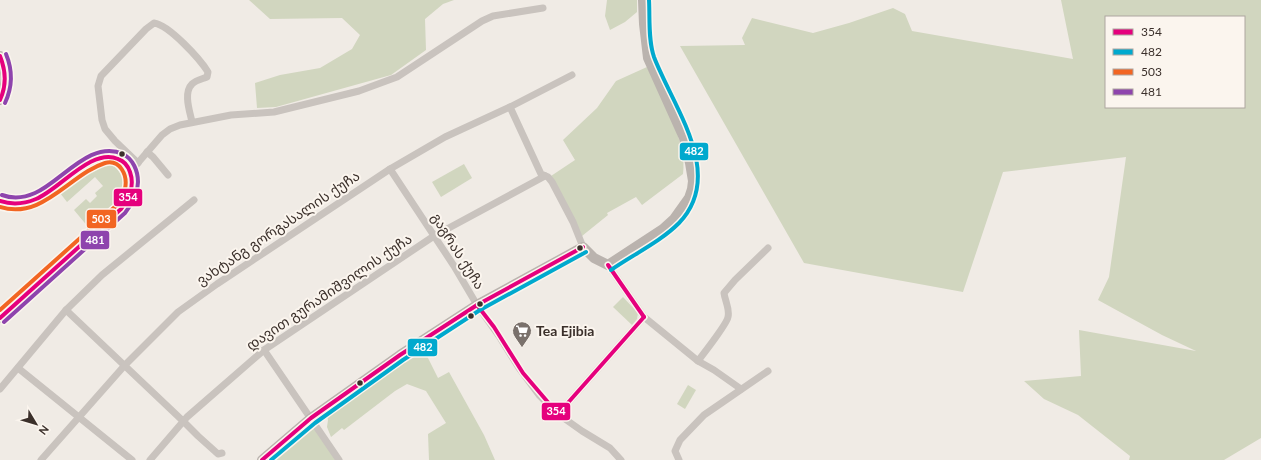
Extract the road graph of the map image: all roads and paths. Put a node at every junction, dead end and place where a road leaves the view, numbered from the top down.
1 (643, 0) edge
2 (543, 8) dead end
3 (0, 56) edge
4 (572, 75) dead end
5 (0, 100) edge
6 (510, 108) junction
7 (192, 122) junction
8 (147, 152) junction
9 (138, 163) junction
10 (390, 169) junction
11 (130, 172) junction
12 (168, 175) dead end
13 (546, 176) junction
14 (194, 200) dead end
15 (0, 201) edge
16 (434, 236) junction
17 (583, 246) junction
18 (768, 248) dead end
19 (608, 265) junction
20 (477, 305) junction
21 (66, 310) junction
22 (644, 317) junction
23 (0, 318) edge
24 (264, 350) junction
25 (698, 361) junction
26 (125, 365) junction
27 (18, 368) junction
28 (768, 371) dead end
29 (0, 389) edge
30 (741, 389) junction
31 (558, 414) junction
32 (78, 416) junction
33 (311, 418) junction
34 (183, 420) junction
35 (222, 453) dead end
36 (41, 460) edge
37 (132, 460) edge
38 (150, 460) edge
39 (262, 460) edge
40 (340, 460) edge
41 (621, 460) edge
42 (679, 460) edge

1 - 19 street
2 - 7 street
3 - 5 street
4 - 6 street, ვახტანგ გორგასალის ქუჩა
6 - 10 street, ვახტანგ გორგასალის ქუჩა
6 - 13 street
7 - 8 street
7 - 9 street
8 - 9 street
8 - 12 street
9 - 11 street
10 - 16 street, გაგრას ქუჩა
10 - 26 street, ვახტანგ გორგასალის ქუჩა
11 - 15 street
11 - 23 street
13 - 16 street, დავით გურამიშვილის ქუჩა
13 - 17 street
14 - 21 street
16 - 20 street, გაგრას ქუჩა
16 - 24 street, დავით გურამიშვილის ქუჩა
17 - 19 street
17 - 20 street
18 - 25 street
19 - 22 street
20 - 31 street, გაგრას ქუჩა
20 - 33 street
21 - 26 street
21 - 27 street
22 - 25 street
22 - 31 street
24 - 33 street
24 - 34 street, დავით გურამიშვილის ქუჩა
25 - 30 street
26 - 32 street, ვახტანგ გორგასალის ქუჩა
26 - 34 street
27 - 29 street
27 - 32 street
28 - 30 street
30 - 42 street
31 - 41 street, გაგრას ქუჩა
32 - 36 street, ვახტანგ გორგასალის ქუჩა
32 - 37 street
33 - 39 street
33 - 40 street
34 - 35 street
34 - 38 street, დავით გურამიშვილის ქუჩა

